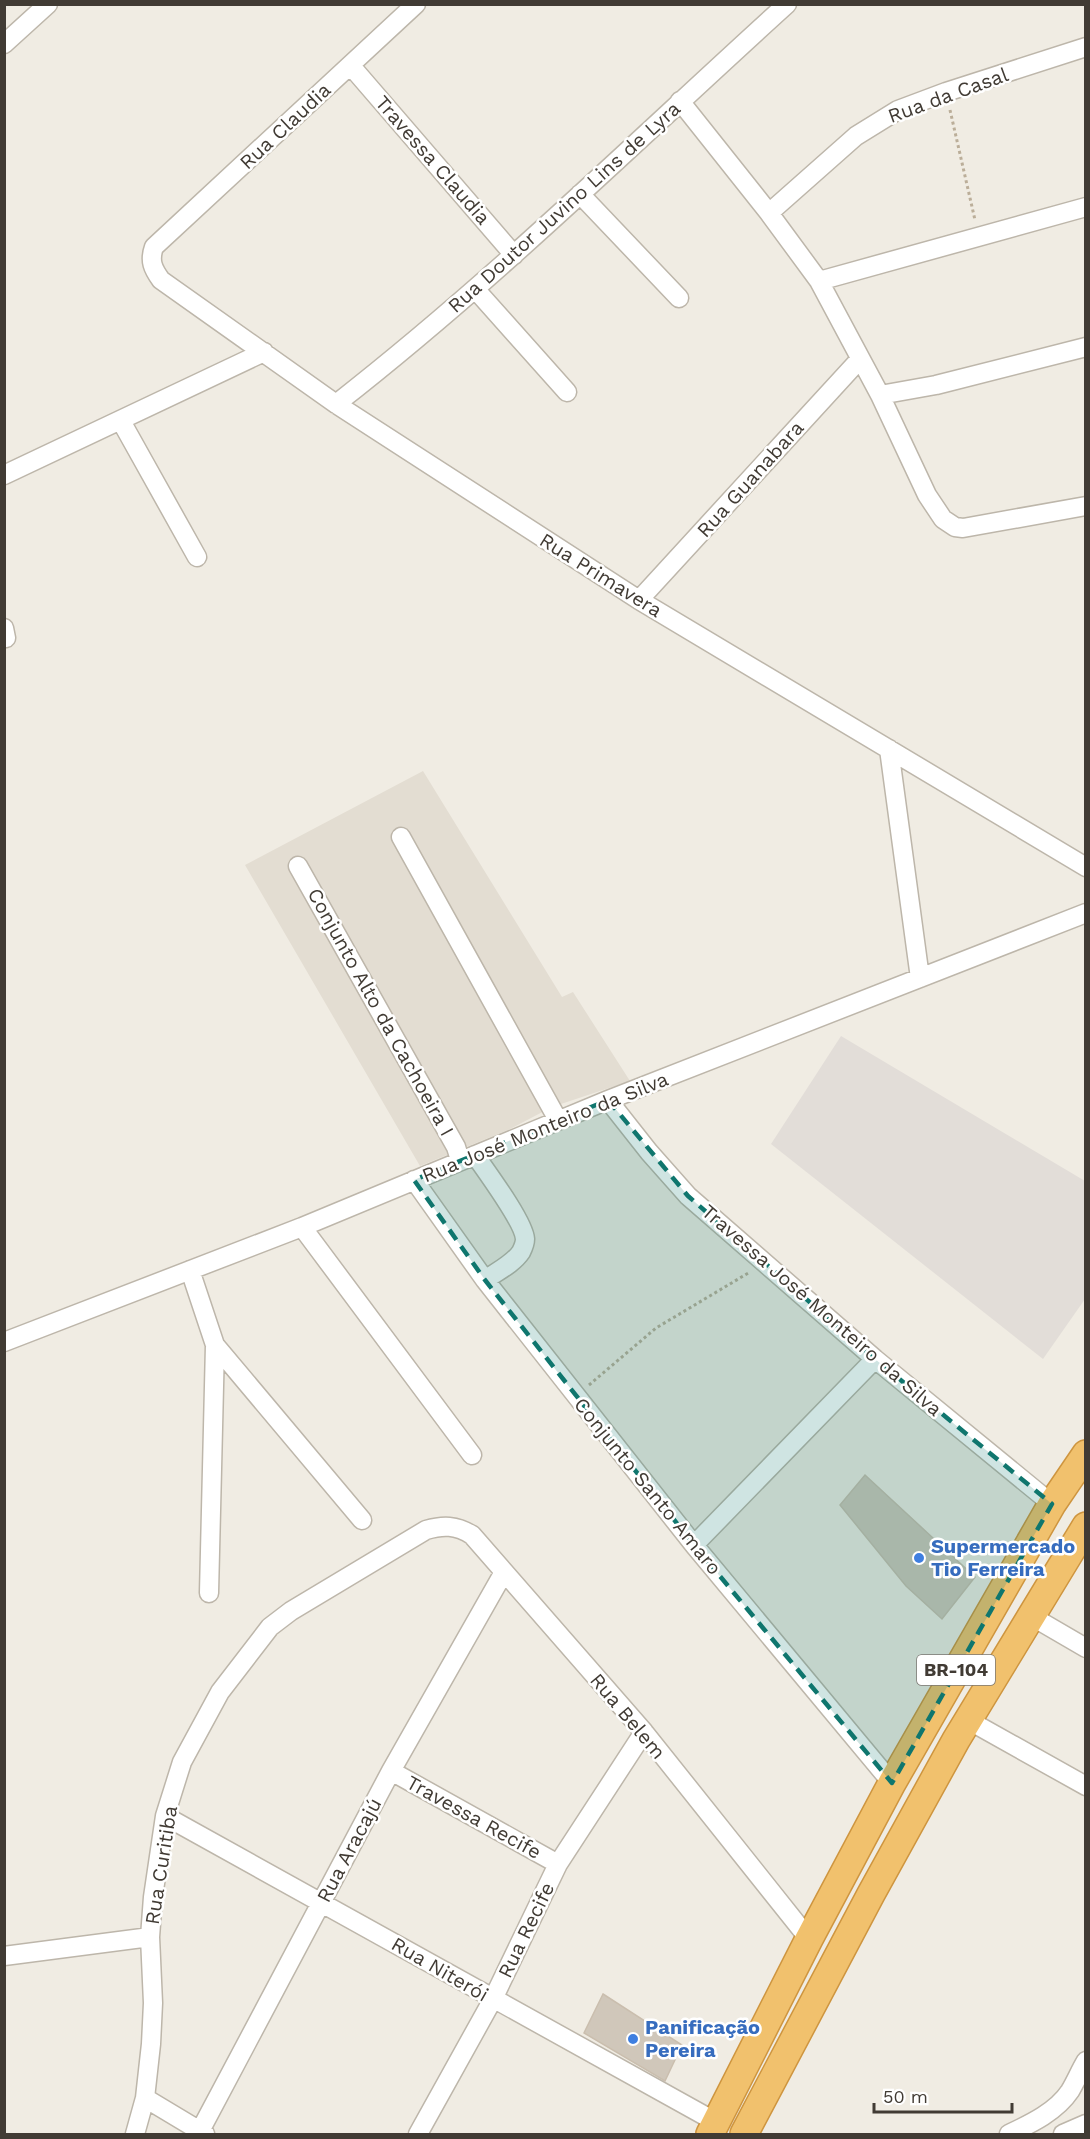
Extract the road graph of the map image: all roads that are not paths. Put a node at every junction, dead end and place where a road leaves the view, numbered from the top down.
1 (48, 4) edge
2 (416, 4) edge
3 (787, 4) edge
4 (4, 44) edge
5 (1086, 47) edge
6 (351, 66) junction
7 (680, 101) junction
8 (580, 194) junction
9 (1086, 207) edge
10 (769, 213) junction
11 (154, 247) joint
12 (514, 255) junction
13 (819, 281) junction
14 (476, 290) junction
15 (679, 298) dead end
16 (1086, 347) edge
17 (264, 352) junction
18 (860, 359) junction
19 (567, 392) dead end
20 (880, 395) junction
21 (336, 404) junction
22 (121, 421) junction
23 (4, 475) edge
24 (1086, 506) edge
25 (197, 557) dead end
26 (639, 600) junction
27 (889, 750) junction
28 (401, 837) dead end
29 (298, 866) dead end
30 (1086, 867) edge
31 (1086, 914) edge
32 (920, 978) junction
33 (608, 1100) junction
34 (558, 1120) junction
35 (468, 1158) junction
36 (414, 1180) junction
37 (302, 1227) junction
38 (190, 1270) junction
39 (484, 1280) junction
40 (4, 1342) edge
41 (215, 1345) junction
42 (875, 1359) junction
43 (1086, 1454) edge
44 (472, 1455) dead end
45 (1052, 1504) junction
46 (362, 1520) dead end
47 (1086, 1526) edge
48 (426, 1530) joint
49 (694, 1545) junction
50 (504, 1572) junction
51 (209, 1593) dead end
52 (1031, 1616) junction
53 (1086, 1648) edge
54 (968, 1720) junction
55 (644, 1732) junction
56 (391, 1771) junction
57 (892, 1783) junction
58 (1086, 1786) edge
59 (165, 1816) junction
60 (558, 1864) junction
61 (321, 1901) junction
62 (150, 1937) junction
63 (809, 1939) junction
64 (4, 1956) edge
65 (493, 1999) junction
66 (1086, 2061) edge
67 (145, 2098) junction
68 (1086, 2124) edge
69 (713, 2128) edge
70 (202, 2133) edge
71 (135, 2134) edge
72 (418, 2134) edge
73 (744, 2134) edge
74 (1009, 2134) edge
75 (1063, 2134) edge

1 - 4 street
2 - 6 street, Rua Claudia
3 - 7 street, Rua Doutor Juvino Lins de Lyra
5 - 10 street, Rua da Casal
6 - 11 street, Rua Claudia
6 - 12 street, Travessa Claudia
7 - 8 street, Rua Doutor Juvino Lins de Lyra
7 - 10 street
8 - 12 street, Rua Doutor Juvino Lins de Lyra
8 - 15 street
9 - 13 street
10 - 13 street
11 - 17 street, Rua Primavera
12 - 14 street, Rua Doutor Juvino Lins de Lyra
13 - 18 street
14 - 19 street
14 - 21 street, Rua Doutor Juvino Lins de Lyra
16 - 20 street
17 - 21 street, Rua Primavera
17 - 22 street
18 - 20 street
18 - 26 street, Rua Guanabara
20 - 24 street
21 - 26 street, Rua Primavera
22 - 23 street
22 - 25 street
26 - 27 street, Rua Primavera
27 - 30 street, Rua Primavera
27 - 32 street
28 - 34 street
29 - 35 street, Conjunto Alto da Cachoeira I
31 - 32 street, Rua José Monteiro da Silva
32 - 33 street, Rua José Monteiro da Silva
33 - 34 street, Rua José Monteiro da Silva
33 - 42 street, Travessa José Monteiro da Silva
34 - 35 street, Rua José Monteiro da Silva
35 - 36 street, Rua José Monteiro da Silva
35 - 39 street, Conjunto Alto da Cachoeira I
36 - 37 street, Rua José Monteiro da Silva
36 - 39 street, Conjunto Santo Amaro
37 - 38 street, Rua José Monteiro da Silva
37 - 44 street
38 - 40 street, Rua José Monteiro da Silva
38 - 41 street
39 - 49 street, Conjunto Santo Amaro
41 - 46 street
41 - 51 street
42 - 45 street, Travessa José Monteiro da Silva
42 - 49 street
43 - 45 highway, BR-104
45 - 57 highway, BR-104
47 - 52 highway, BR-104
48 - 50 street, Rua Belem
48 - 59 street, Rua Curitiba
49 - 57 street, Conjunto Santo Amaro
50 - 55 street, Rua Belem
50 - 56 street, Rua Aracajú
52 - 53 street
52 - 54 highway, BR-104
54 - 58 street
54 - 73 highway, BR-104
55 - 60 street, Rua Recife
55 - 63 street, Rua Belem
56 - 60 street, Travessa Recife
56 - 61 street, Rua Aracajú
57 - 63 highway, BR-104
59 - 61 street, Rua Niterói
59 - 62 street, Rua Curitiba
60 - 65 street, Rua Recife
61 - 65 street, Rua Niterói
61 - 70 street, Rua Aracajú
62 - 64 street
62 - 67 street, Rua Curitiba
63 - 69 highway, BR-104
65 - 69 street, Rua Niterói
65 - 72 street, Rua Recife
66 - 74 street
67 - 70 street
67 - 71 street, Rua Curitiba
68 - 75 street

